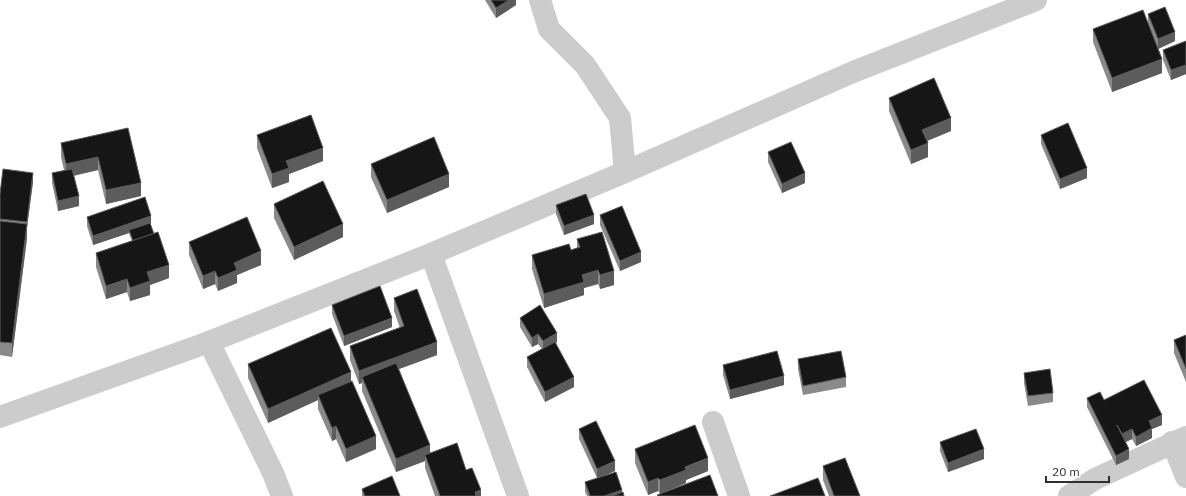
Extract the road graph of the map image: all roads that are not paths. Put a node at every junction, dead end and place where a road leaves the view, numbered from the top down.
1 (540, 0) edge
2 (1036, 0) edge
3 (625, 172) junction
4 (431, 254) junction
5 (209, 342) junction
6 (0, 417) edge
7 (714, 422) dead end
8 (1179, 439) edge
9 (1186, 477) edge
10 (282, 496) edge
11 (518, 496) edge
12 (739, 496) edge
13 (1069, 496) edge

1 - 3 street
2 - 3 street
3 - 4 street
4 - 5 street
4 - 11 street
5 - 6 street
5 - 10 street
7 - 12 street
8 - 9 street
8 - 13 street

